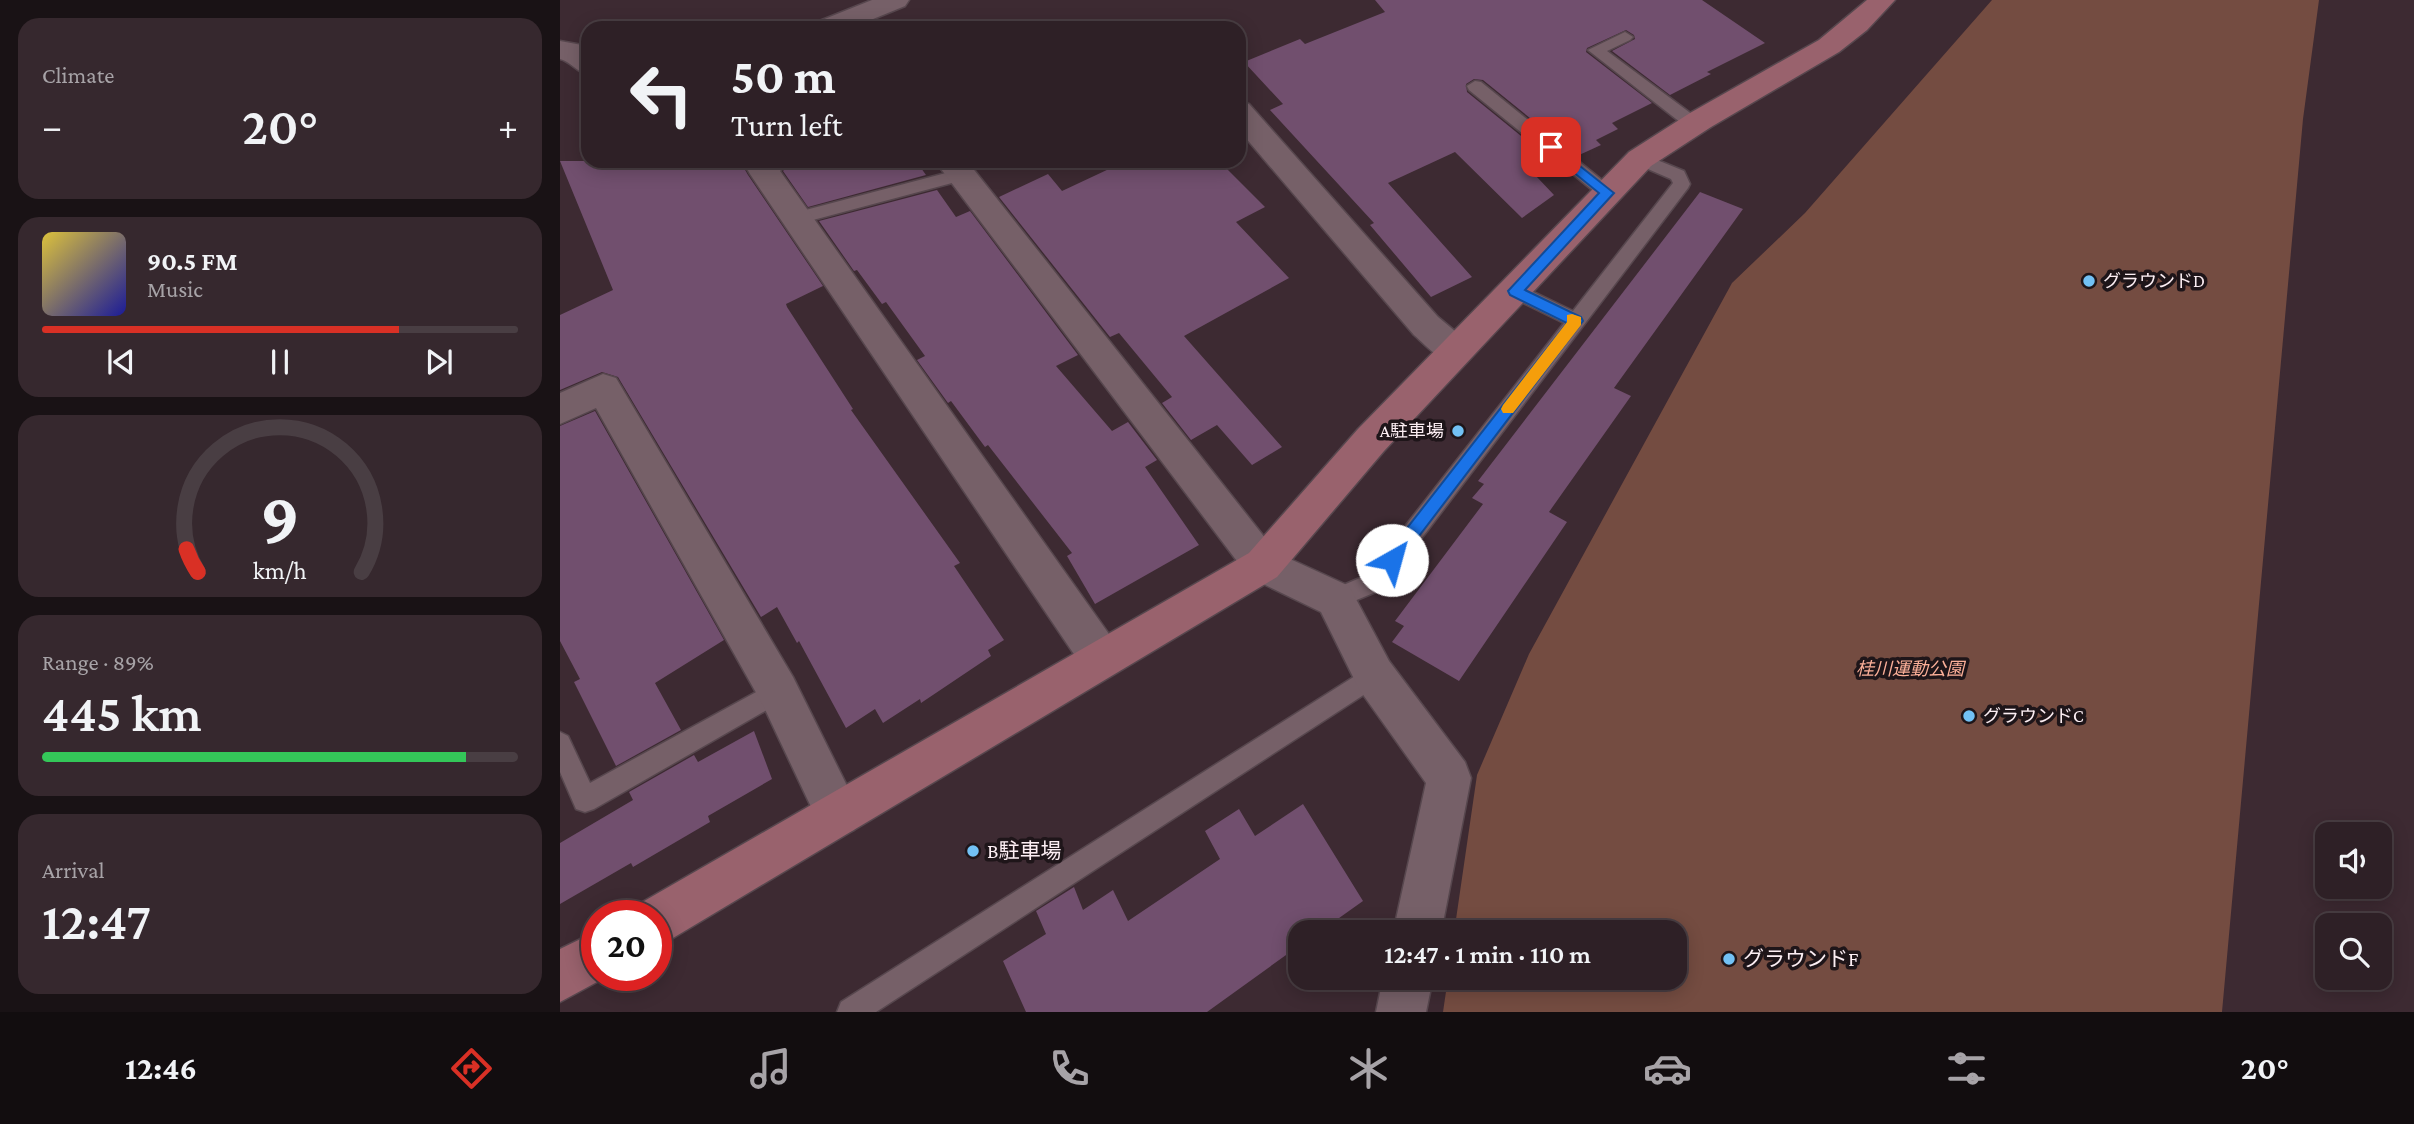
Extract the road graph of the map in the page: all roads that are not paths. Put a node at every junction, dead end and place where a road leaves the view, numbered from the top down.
1 (896, 0) edge
2 (1882, 0) edge
3 (850, 21) edge
4 (1625, 37) dead end
5 (560, 50) edge
6 (581, 59) edge
7 (1475, 86) dead end
8 (1246, 119) edge
9 (1691, 122) junction
10 (1640, 159) junction
11 (762, 168) edge
12 (955, 168) edge
13 (1607, 193) junction
14 (797, 218) junction
15 (1515, 291) junction
16 (1576, 321) junction
17 (1456, 351) junction
18 (560, 410) edge
19 (1263, 565) junction
20 (1335, 599) junction
21 (1101, 658) junction
22 (1374, 675) junction
23 (778, 691) junction
24 (560, 744) edge
25 (838, 814) junction
26 (672, 911) edge
27 (1420, 920) edge
28 (581, 965) edge
29 (560, 977) edge
30 (1406, 990) edge
31 (851, 1012) edge
32 (1401, 1012) edge

1 - 3 street
2 - 9 street
4 - 9 lane
5 - 6 street
7 - 13 lane
8 - 17 street
9 - 10 street
10 - 13 street
10 - 16 lane
11 - 14 street
12 - 14 lane
12 - 19 street
13 - 15 street
14 - 21 street
15 - 16 lane
15 - 17 street
16 - 20 lane
17 - 19 street
18 - 23 street
19 - 20 street
19 - 21 street
20 - 22 street
21 - 25 street
22 - 27 street
22 - 31 lane
23 - 24 lane
23 - 25 street
25 - 26 street
28 - 29 street
30 - 32 street

